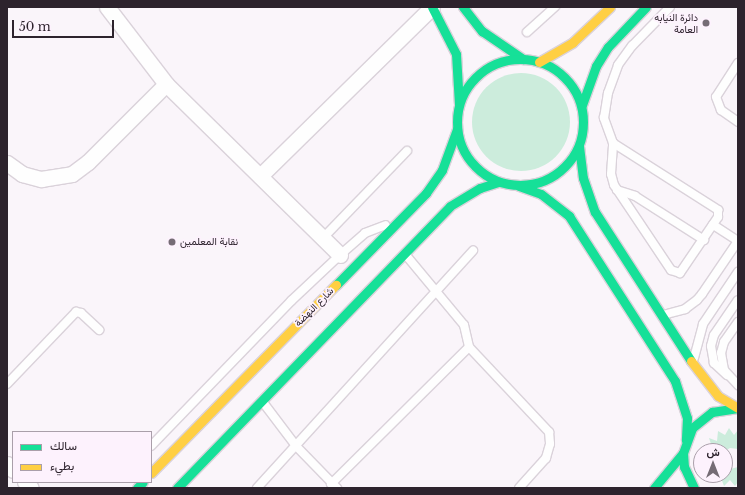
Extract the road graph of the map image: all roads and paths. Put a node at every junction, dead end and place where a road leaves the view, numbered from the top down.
1 (106, 7) edge
2 (432, 7) edge
3 (463, 7) edge
4 (555, 7) edge
5 (610, 7) edge
6 (646, 7) edge
7 (670, 7) edge
8 (632, 21) junction
9 (527, 32) dead end
10 (644, 33) junction
11 (523, 59) junction
12 (539, 62) junction
13 (738, 63) edge
14 (166, 84) junction
15 (582, 105) junction
16 (459, 106) junction
17 (738, 122) edge
18 (457, 129) junction
19 (613, 143) junction
20 (579, 146) junction
21 (407, 151) dead end
22 (7, 163) edge
23 (260, 176) junction
24 (499, 182) junction
25 (519, 186) junction
26 (617, 190) junction
27 (400, 220) junction
28 (713, 225) junction
29 (323, 238) junction
30 (704, 240) junction
31 (738, 241) edge
32 (473, 251) dead end
33 (405, 254) junction
34 (340, 255) junction
35 (738, 272) edge
36 (436, 293) junction
37 (738, 300) edge
38 (660, 315) junction
39 (738, 322) edge
40 (99, 330) dead end
41 (469, 347) junction
42 (693, 365) junction
43 (727, 375) junction
44 (7, 384) edge
45 (738, 385) edge
46 (262, 401) junction
47 (738, 408) edge
48 (686, 440) junction
49 (152, 445) edge
50 (296, 446) junction
51 (683, 453) junction
52 (152, 472) edge
53 (334, 486) edge
54 (177, 488) edge
55 (257, 488) edge
56 (519, 488) edge
57 (654, 488) edge
58 (694, 488) edge

1 - 14 street
2 - 16 main road
2 - 23 street
3 - 11 main road
4 - 9 lane
5 - 12 main road
6 - 8 main road
7 - 10 lane
8 - 10 lane
8 - 15 main road
10 - 19 lane
11 - 12 main road
11 - 16 main road
12 - 15 main road
13 - 17 lane
14 - 22 street
14 - 23 street
15 - 20 main road
16 - 18 main road
18 - 24 main road
18 - 27 main road, شارع النهضة
19 - 26 lane
19 - 28 lane
20 - 25 main road
20 - 38 main road
21 - 29 lane
23 - 29 street
24 - 25 main road
24 - 33 main road
25 - 48 main road
26 - 30 lane
26 - 30 lane
27 - 34 lane
27 - 52 main road, شارع النهضة
28 - 30 lane
28 - 31 lane
29 - 34 street
31 - 38 lane
32 - 36 lane
33 - 36 lane
33 - 46 main road
34 - 49 lane
35 - 42 lane
36 - 41 lane
36 - 50 lane
37 - 43 lane
38 - 42 main road
39 - 43 lane
40 - 44 lane
41 - 53 lane
41 - 56 lane
42 - 47 main road
43 - 45 lane
46 - 50 lane
46 - 54 main road
47 - 48 main road
48 - 51 main road
50 - 53 lane
50 - 55 lane
51 - 57 main road
51 - 58 main road

